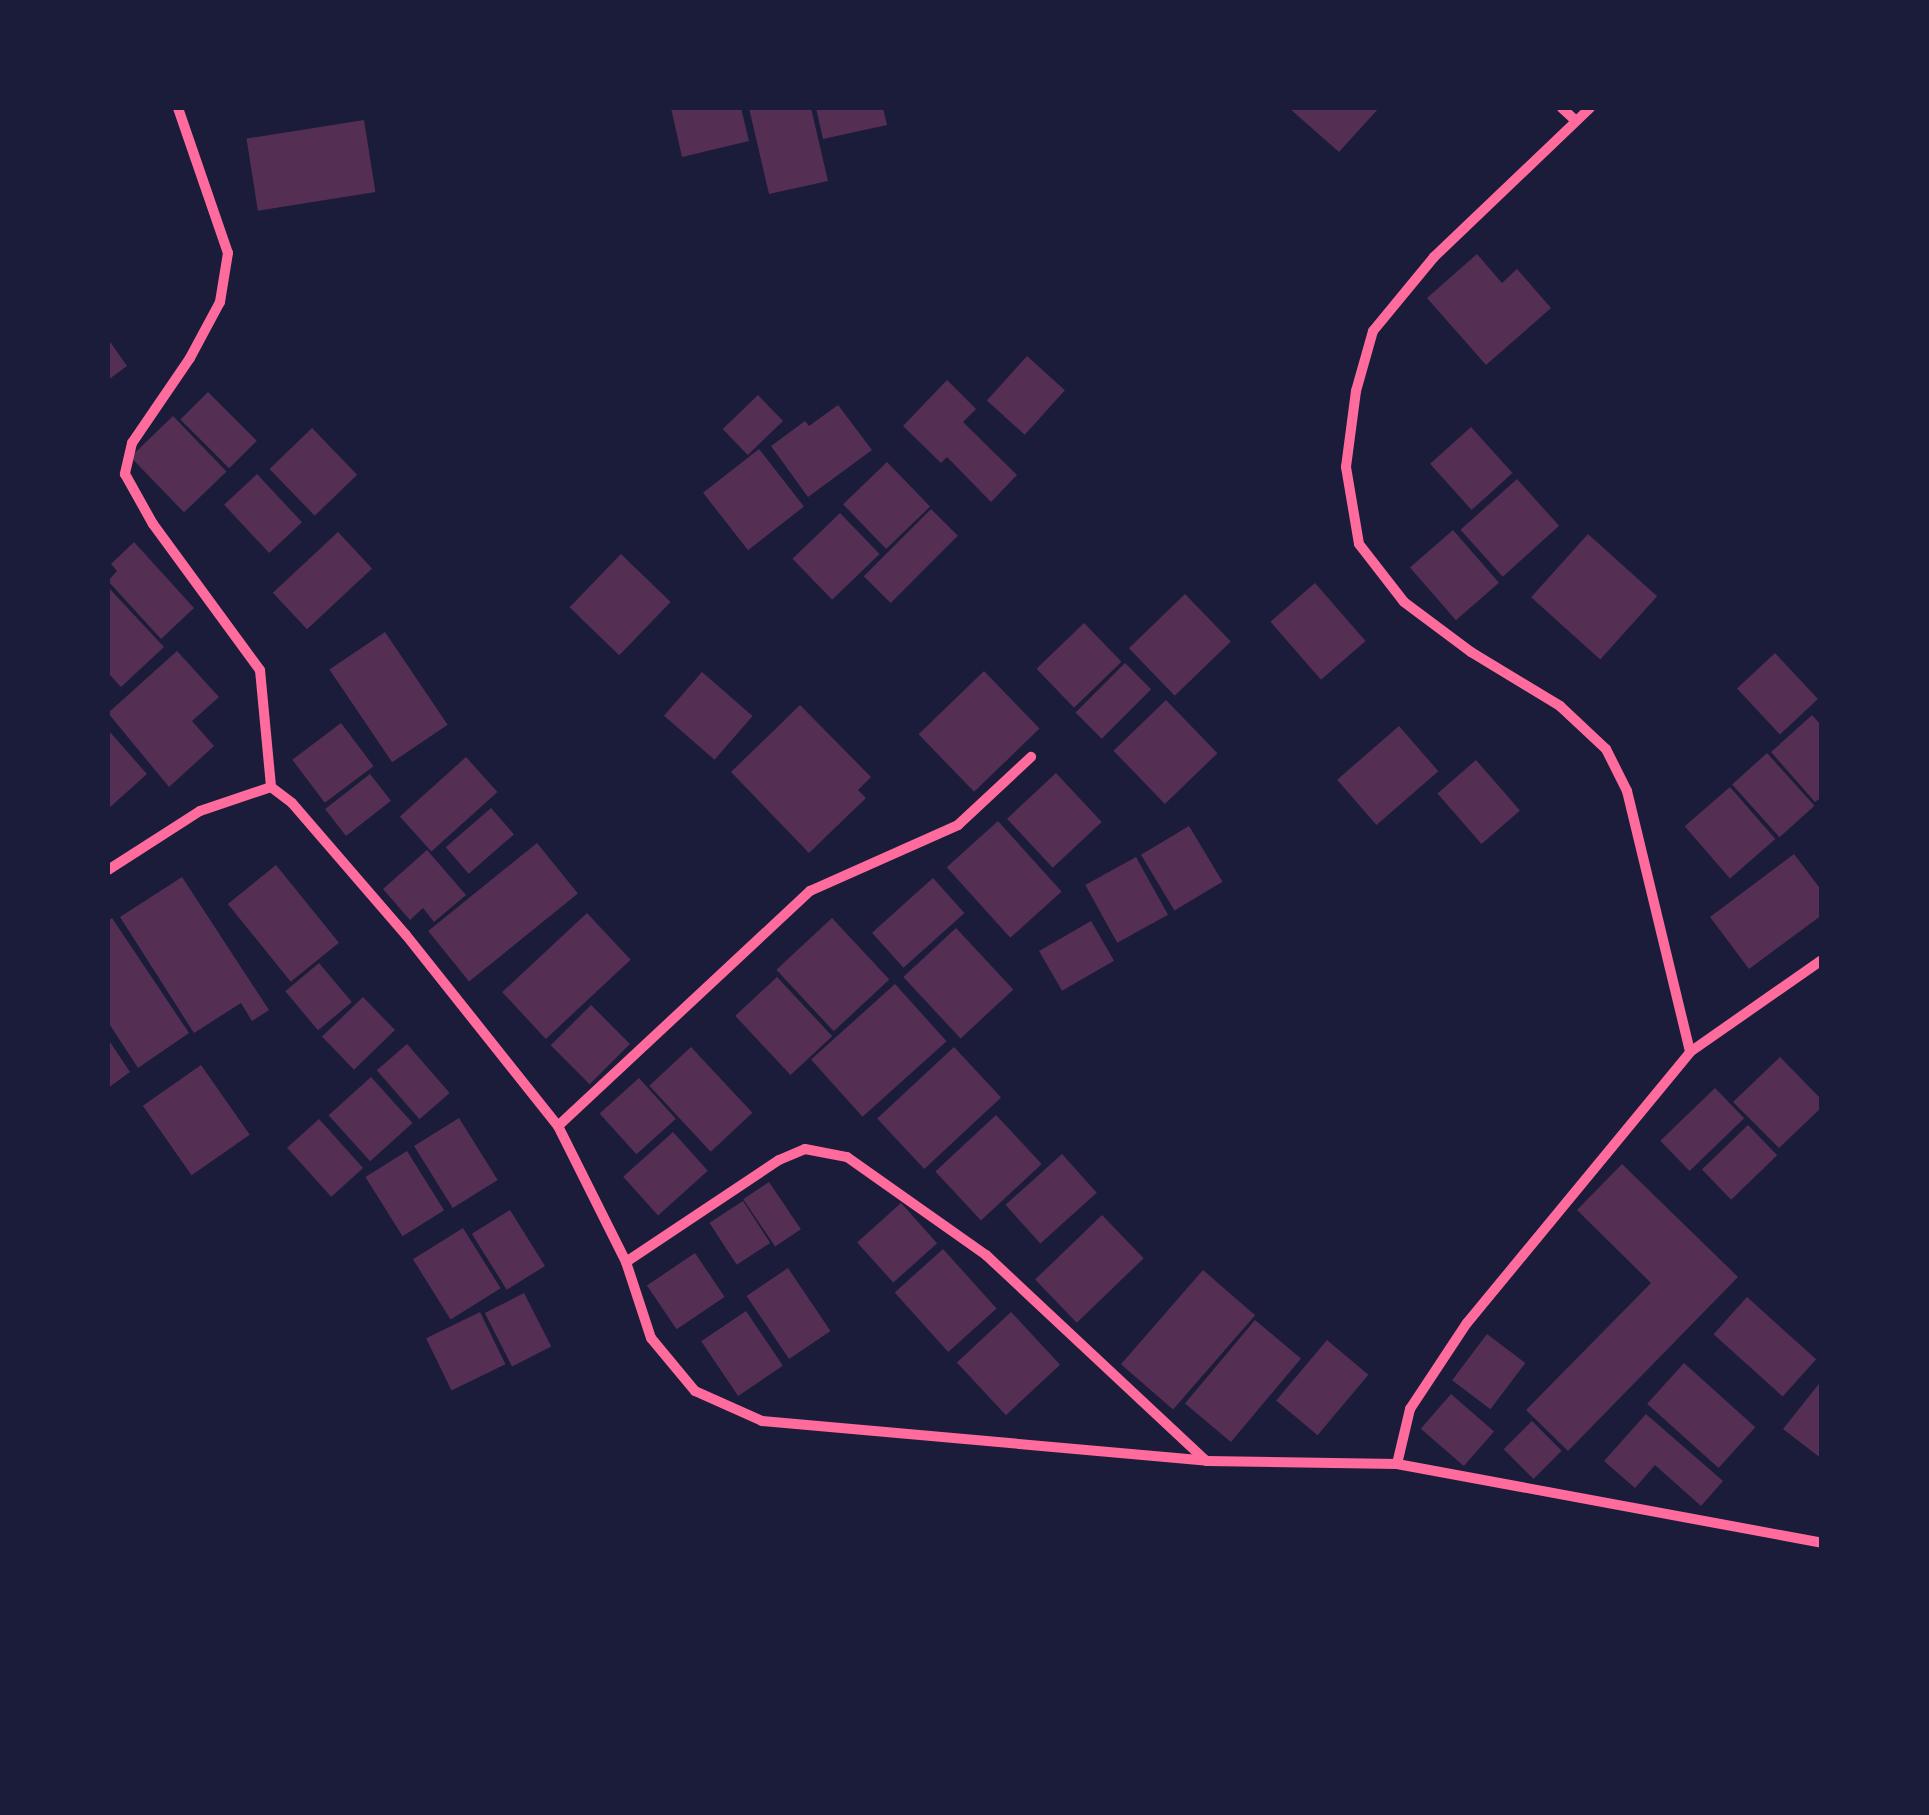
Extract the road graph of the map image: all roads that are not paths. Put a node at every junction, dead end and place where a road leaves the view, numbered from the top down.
1 (178, 108) edge
2 (1562, 108) edge
3 (1590, 108) edge
4 (1576, 121) junction
5 (1032, 758) dead end
6 (271, 786) junction
7 (108, 870) edge
8 (1822, 960) edge
9 (1690, 1052) junction
10 (558, 1126) junction
11 (626, 1262) junction
12 (1207, 1461) junction
13 (1397, 1464) junction
14 (1822, 1542) edge

1 - 6 street
2 - 4 street
3 - 4 street
4 - 9 street
5 - 10 street
6 - 7 street
6 - 10 street
8 - 9 street
9 - 13 street
10 - 11 street
11 - 12 street
11 - 12 street
12 - 13 street
13 - 14 street

